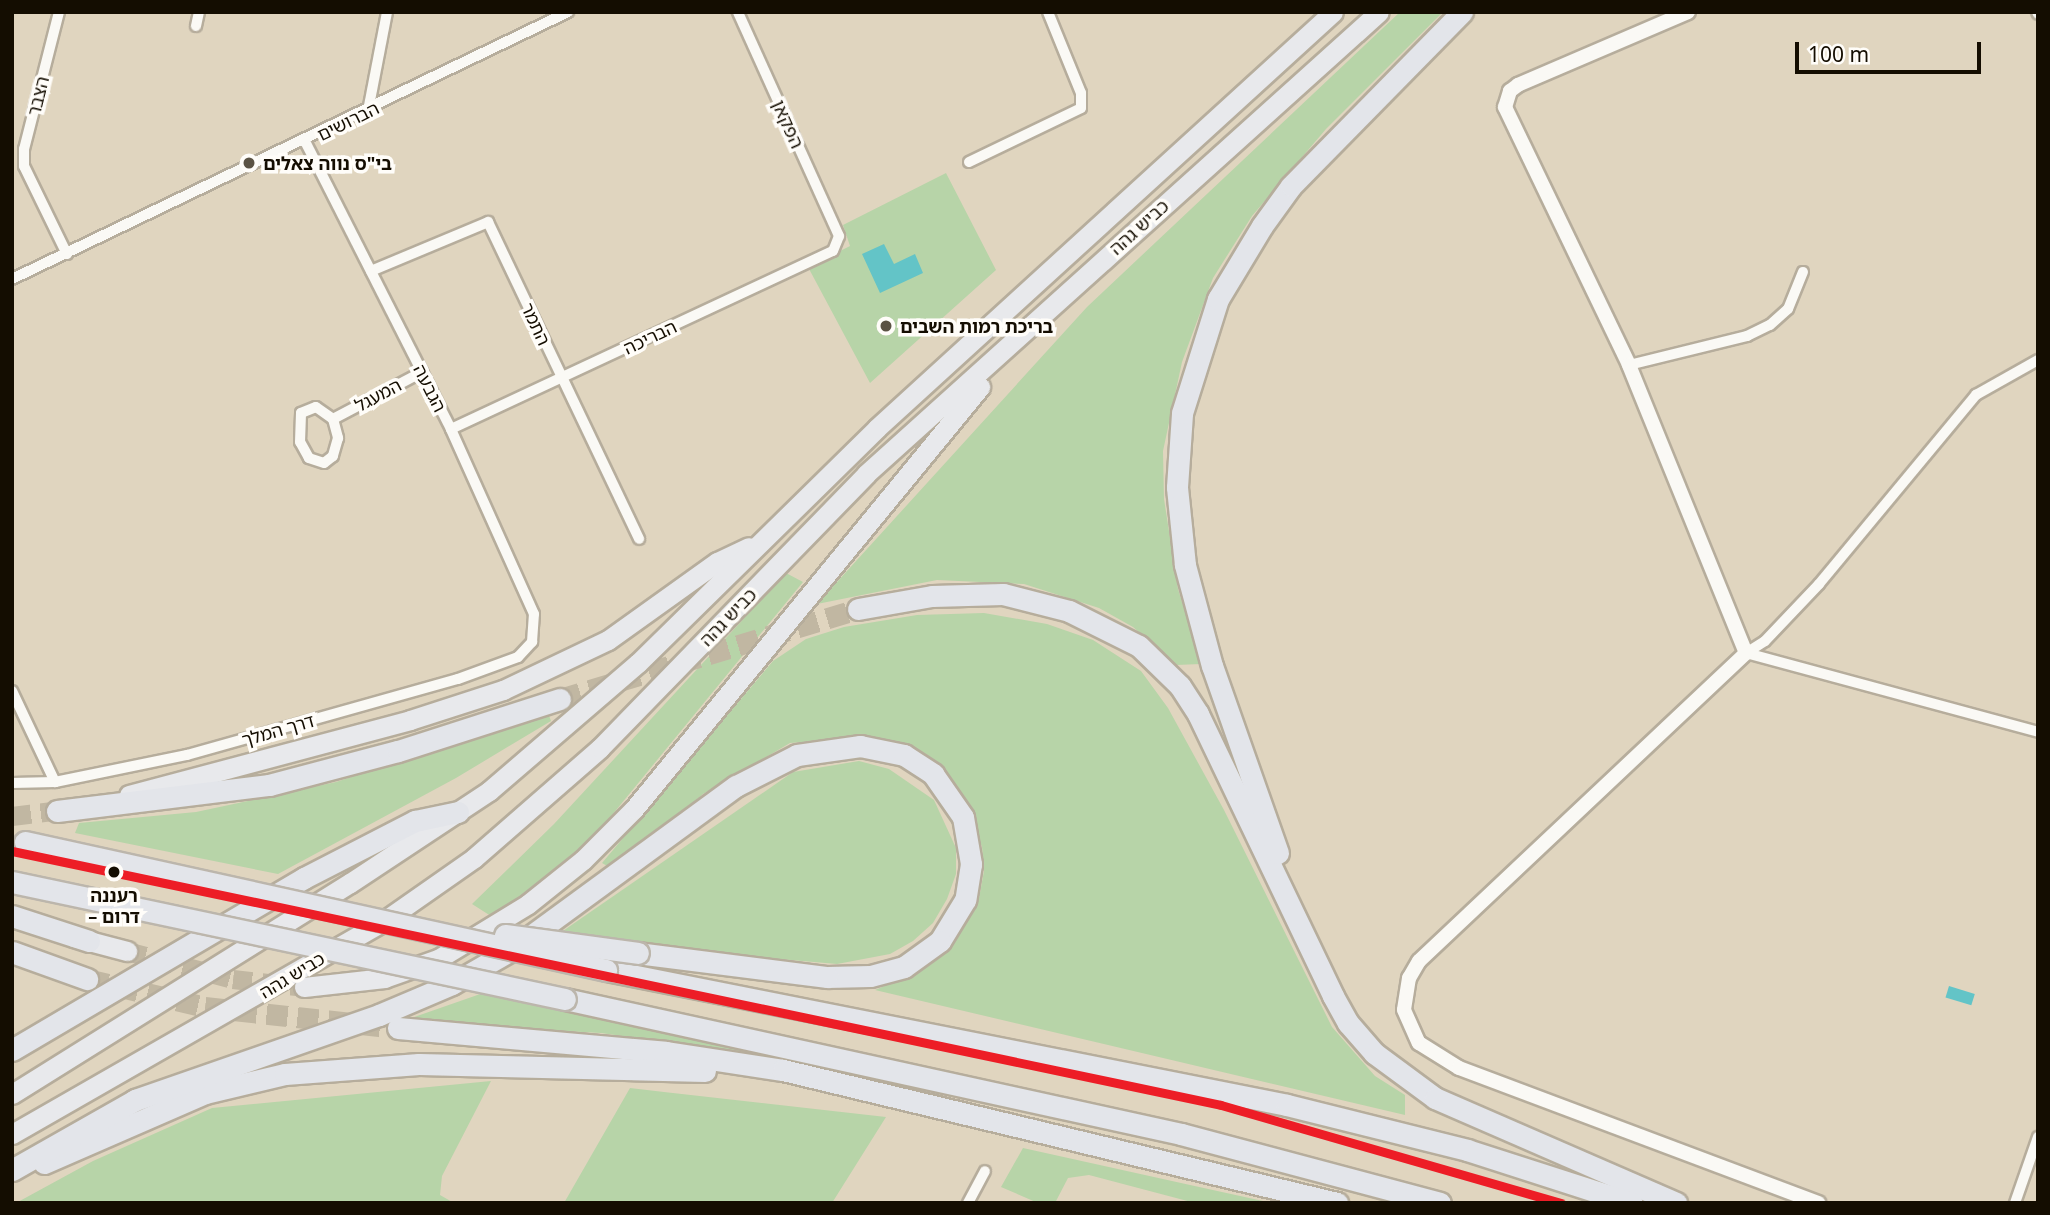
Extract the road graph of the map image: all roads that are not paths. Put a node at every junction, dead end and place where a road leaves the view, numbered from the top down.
1 (59, 12) edge
2 (200, 12) edge
3 (387, 12) edge
4 (568, 12) edge
5 (738, 12) edge
6 (1048, 12) edge
7 (1333, 12) edge
8 (1380, 12) edge
9 (1462, 12) edge
10 (1688, 12) edge
11 (196, 26) dead end
12 (368, 111) junction
13 (305, 141) junction
14 (969, 162) dead end
15 (839, 236) joint
16 (67, 254) junction
17 (371, 271) junction
18 (1803, 272) dead end
19 (1087, 274) junction
20 (12, 279) edge
21 (2038, 360) edge
22 (1629, 365) junction
23 (422, 372) junction
24 (562, 377) junction
25 (333, 419) junction
26 (451, 429) junction
27 (639, 539) dead end
28 (762, 541) junction
29 (858, 609) tunnel mouth
30 (532, 642) joint
31 (1746, 653) junction
32 (12, 691) edge
33 (560, 699) tunnel mouth
34 (2038, 732) edge
35 (55, 782) junction
36 (12, 783) edge
37 (55, 811) joint
38 (458, 812) junction
39 (19, 841) edge
40 (12, 881) edge
41 (320, 907) junction
42 (12, 916) edge
43 (12, 922) edge
44 (89, 941) junction
45 (127, 951) tunnel mouth
46 (12, 953) edge
47 (12, 958) edge
48 (1317, 964) junction
49 (304, 987) tunnel mouth
50 (398, 1028) tunnel mouth
51 (12, 1050) edge
52 (12, 1094) edge
53 (925, 1101) junction
54 (12, 1134) edge
55 (2038, 1137) edge
56 (12, 1170) edge
57 (985, 1171) dead end
58 (12, 1179) edge
59 (968, 1203) edge
60 (1337, 1203) edge
61 (1440, 1203) edge
62 (1632, 1203) edge
63 (1676, 1203) edge
64 (1818, 1203) edge
65 (2012, 1203) edge

1 - 16 street, הצבר
2 - 11 street
3 - 12 street
4 - 12 street, הברושים
5 - 15 street, הפקאן
6 - 14 street
7 - 28 highway, כביש גהה
8 - 19 highway, כביש גהה
9 - 48 highway
10 - 22 street
12 - 13 street, הברושים
13 - 16 street, הברושים
13 - 17 street, הגבעה
15 - 24 street, הבריכה
16 - 20 street, הברושים
17 - 23 street, הגבעה
17 - 24 street, התמר
18 - 22 street
19 - 49 highway
19 - 54 highway, כביש גהה
21 - 31 street
22 - 31 street
23 - 25 street, המעגל
23 - 26 street, הגבעה
24 - 26 street, הבריכה
24 - 27 street, התמר
25 - 25 street, המעגל
26 - 30 street, הגבעה
28 - 37 highway
28 - 38 highway, כביש גהה
29 - 48 highway
30 - 35 street, דרך המלך
31 - 34 street
31 - 64 street
32 - 35 street
33 - 37 highway
35 - 36 street, דרך המלך
38 - 51 highway
38 - 52 highway, כביש גהה
39 - 41 highway, bridge
40 - 61 highway, bridge
41 - 56 highway, bridge
41 - 62 highway, bridge
42 - 44 highway
43 - 44 highway
44 - 45 highway
46 - 47 highway
48 - 63 highway
50 - 53 highway
53 - 58 highway
53 - 60 highway
55 - 65 street
57 - 59 street

